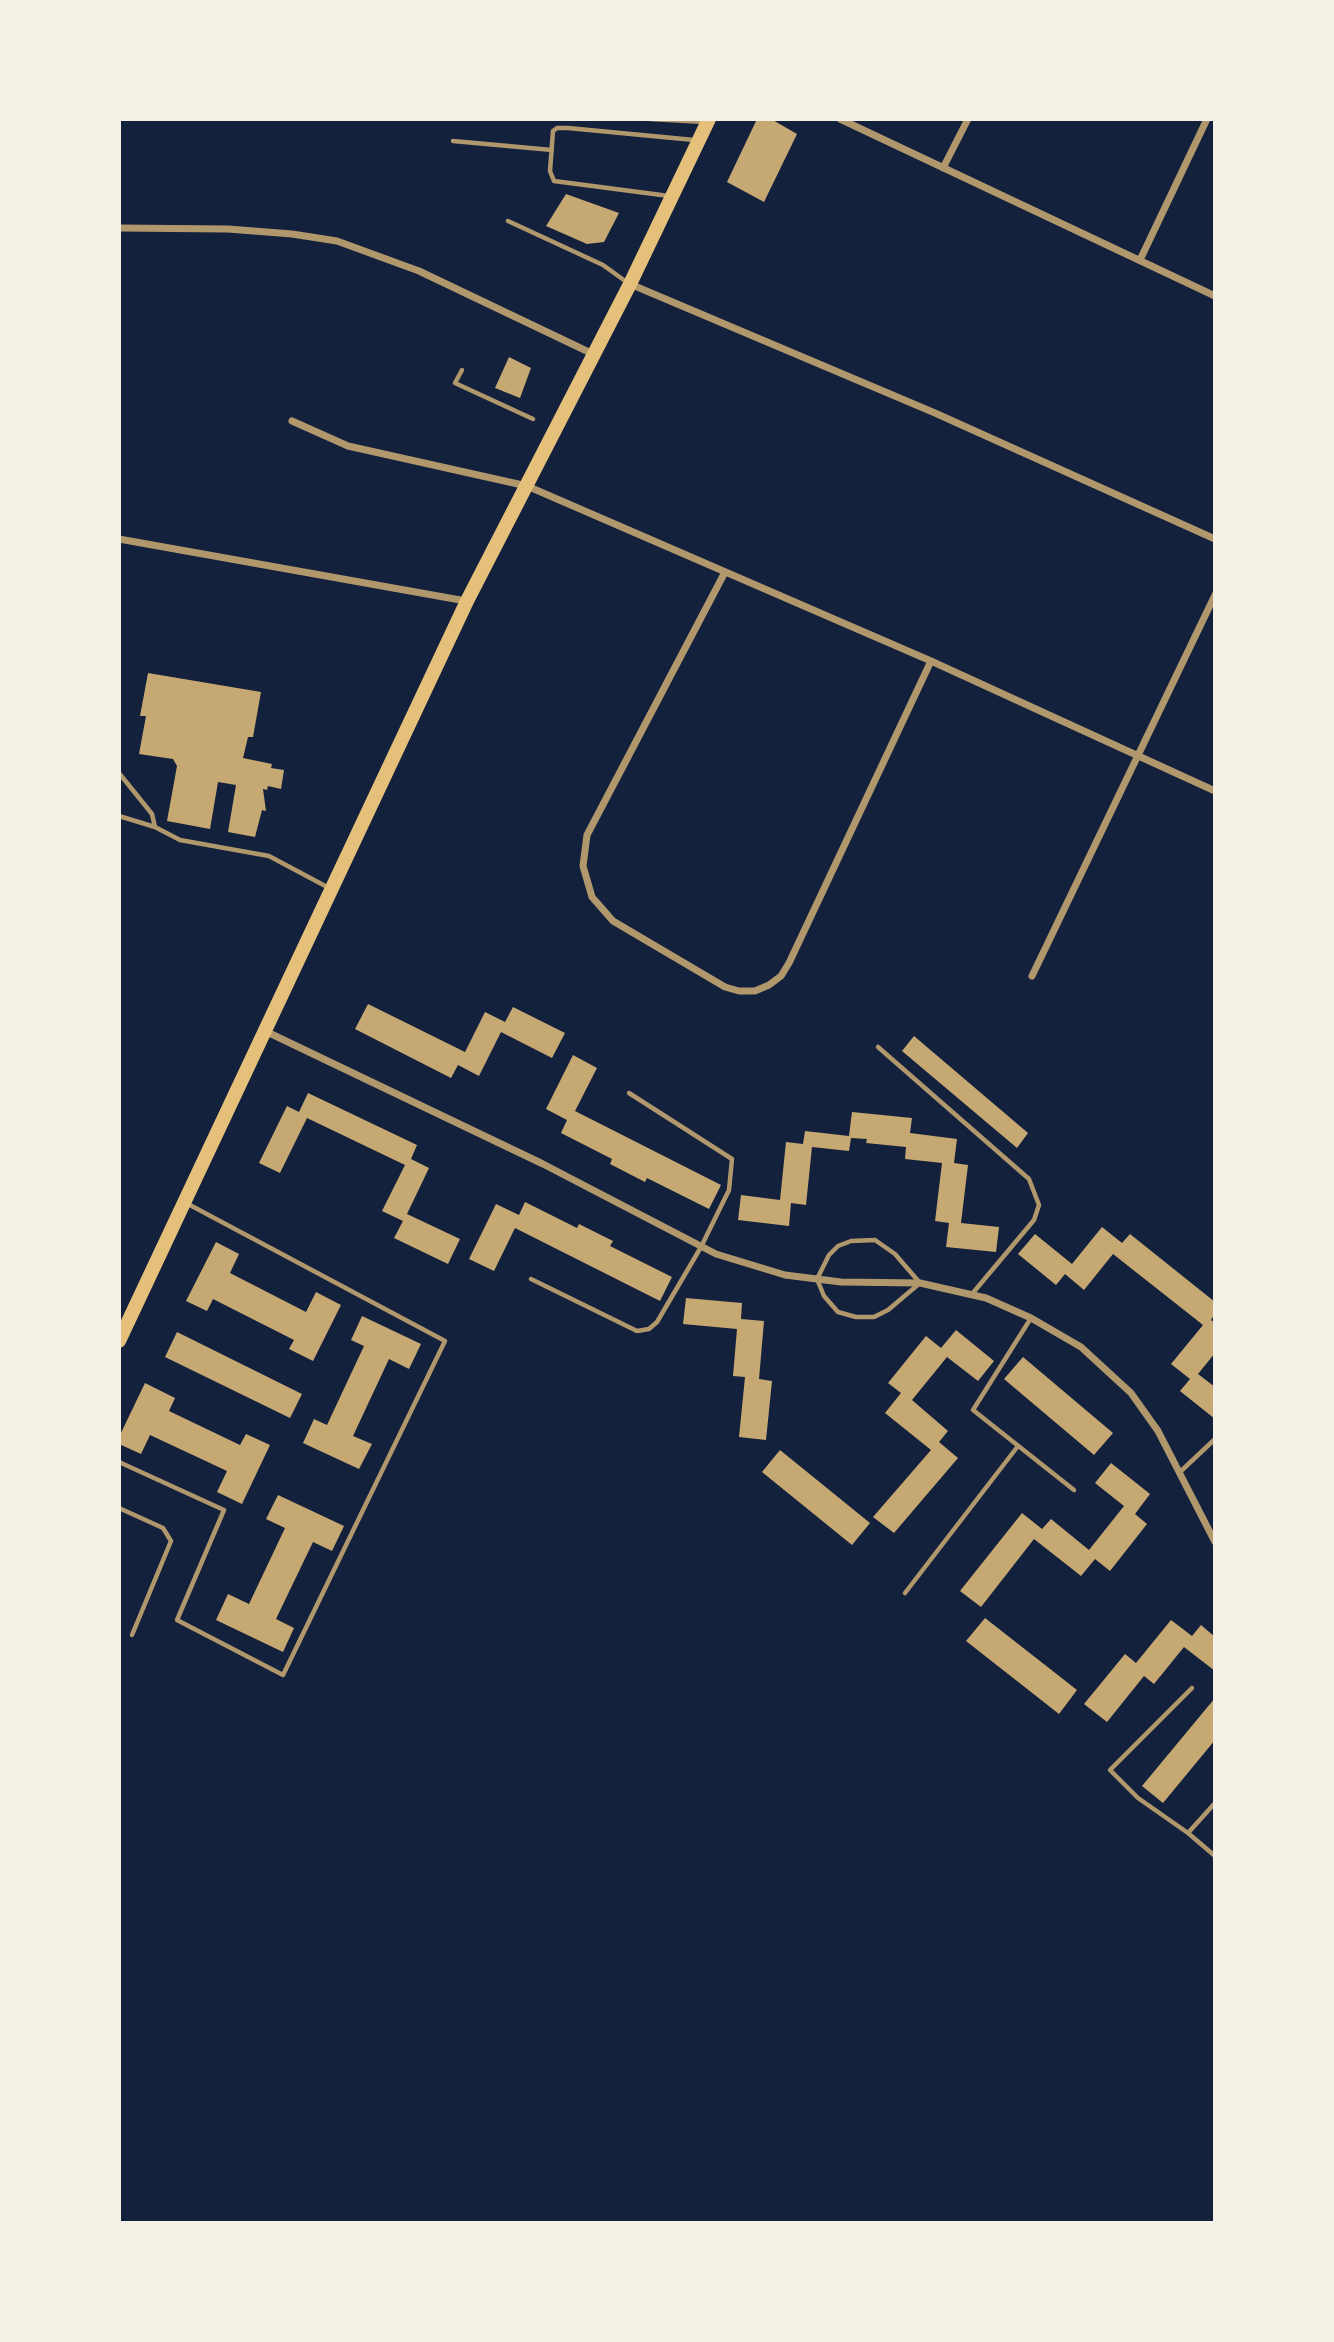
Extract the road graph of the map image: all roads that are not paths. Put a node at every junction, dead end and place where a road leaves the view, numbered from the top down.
1 (650, 119) edge
2 (839, 119) edge
3 (968, 119) edge
4 (1207, 119) edge
5 (708, 121) edge
6 (453, 141) dead end
7 (699, 141) junction
8 (552, 150) junction
9 (943, 168) junction
10 (672, 196) junction
11 (508, 221) dead end
12 (119, 228) edge
13 (1140, 260) junction
14 (630, 284) junction
15 (1215, 296) edge
16 (594, 355) junction
17 (462, 370) dead end
18 (533, 419) dead end
19 (292, 421) dead end
20 (527, 486) junction
21 (119, 539) edge
22 (1215, 539) edge
23 (725, 572) junction
24 (1215, 595) edge
25 (467, 601) junction
26 (931, 662) junction
27 (1138, 757) junction
28 (119, 773) edge
29 (1215, 791) edge
30 (119, 816) edge
31 (155, 827) junction
32 (331, 889) junction
33 (1032, 976) dead end
34 (264, 1031) junction
35 (878, 1047) dead end
36 (629, 1093) dead end
37 (184, 1202) junction
38 (701, 1247) junction
39 (531, 1279) dead end
40 (817, 1279) junction
41 (920, 1283) junction
42 (971, 1294) junction
43 (1031, 1318) junction
44 (119, 1341) edge
45 (1215, 1439) edge
46 (1018, 1446) junction
47 (119, 1462) edge
48 (1180, 1472) junction
49 (1074, 1490) dead end
50 (119, 1508) edge
51 (1215, 1542) edge
52 (905, 1593) dead end
53 (132, 1635) dead end
54 (1192, 1688) dead end
55 (1215, 1803) edge
56 (1188, 1833) junction
57 (1215, 1856) edge

1 - 5 lane
2 - 9 street
3 - 9 street
4 - 13 street
5 - 7 main road
6 - 8 lane
7 - 8 lane
7 - 10 main road
8 - 10 lane
9 - 13 street
10 - 14 main road
11 - 14 lane
12 - 16 street
13 - 15 street
14 - 16 main road
14 - 22 street
16 - 20 main road
17 - 18 lane
19 - 20 street
20 - 23 street
20 - 25 main road
21 - 25 street
23 - 26 street
23 - 26 street
24 - 27 street
25 - 32 main road
26 - 27 street
27 - 29 street
27 - 33 street
28 - 31 lane
30 - 31 lane
31 - 32 lane
32 - 34 main road
34 - 37 main road
34 - 38 street
35 - 42 lane
36 - 38 lane
37 - 44 main road
37 - 47 lane
38 - 39 lane
38 - 40 street
40 - 41 street
40 - 41 lane
40 - 41 lane
41 - 42 street
42 - 43 street
43 - 46 lane
43 - 48 street
45 - 48 lane
46 - 49 lane
46 - 52 lane
48 - 51 street
50 - 53 lane
54 - 56 lane
55 - 56 lane
56 - 57 lane

